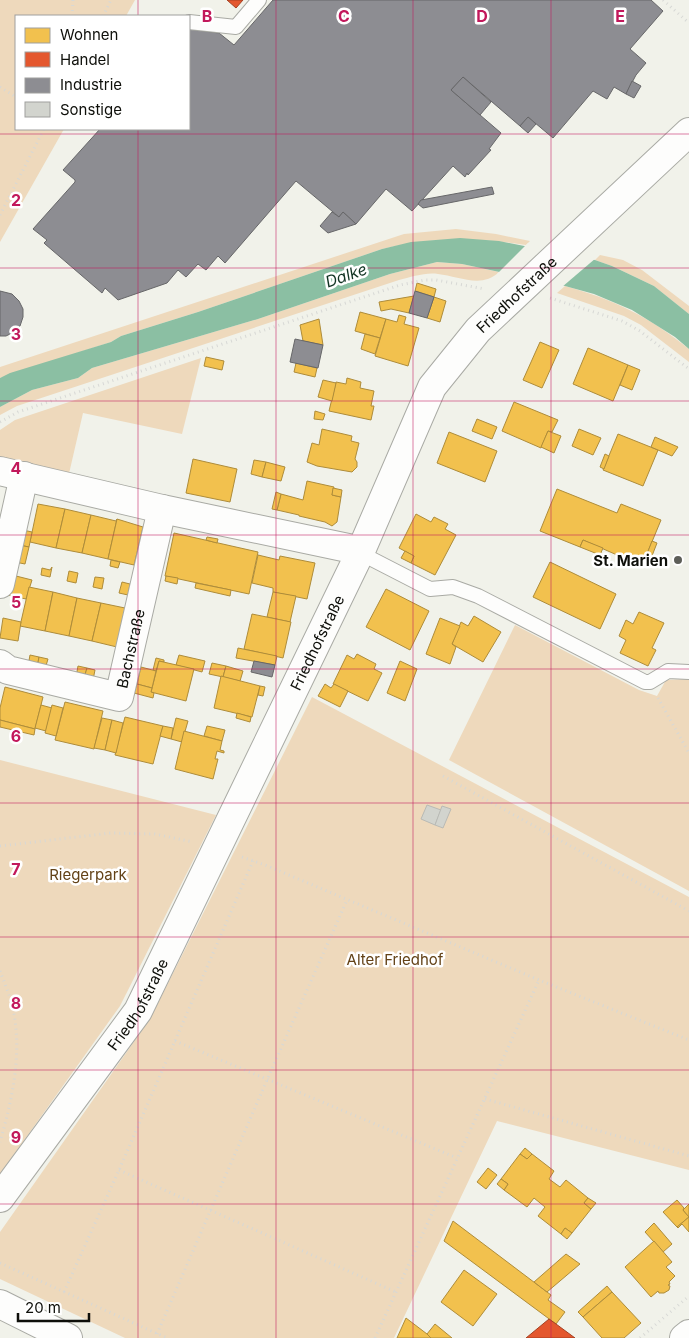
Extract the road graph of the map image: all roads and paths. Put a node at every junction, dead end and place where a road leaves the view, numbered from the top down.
1 (72, 0) edge
2 (111, 0) edge
3 (259, 0) edge
4 (663, 0) edge
5 (72, 15) edge
6 (103, 15) edge
7 (190, 22) edge
8 (689, 23) edge
9 (0, 88) edge
10 (15, 96) edge
11 (38, 130) edge
12 (44, 130) edge
13 (689, 132) edge
14 (40, 137) junction
15 (0, 215) edge
16 (523, 287) junction
17 (689, 369) edge
18 (0, 422) edge
19 (12, 474) edge
20 (162, 509) junction
21 (360, 553) junction
22 (0, 584) edge
23 (0, 664) edge
24 (689, 672) edge
25 (650, 682) junction
26 (689, 753) edge
27 (443, 776) dead end
28 (0, 846) edge
29 (218, 848) junction
30 (253, 861) junction
31 (346, 900) junction
32 (689, 911) edge
33 (0, 971) edge
34 (539, 980) junction
35 (689, 1040) edge
36 (174, 1041) junction
37 (267, 1080) junction
38 (485, 1099) junction
39 (0, 1142) edge
40 (689, 1156) edge
41 (457, 1158) junction
42 (119, 1170) junction
43 (0, 1198) edge
44 (211, 1210) junction
45 (0, 1263) edge
46 (64, 1292) junction
47 (396, 1292) junction
48 (689, 1296) edge
49 (0, 1304) edge
50 (157, 1334) junction
51 (689, 1334) edge
52 (68, 1338) edge
53 (166, 1338) edge
54 (375, 1338) edge
55 (640, 1338) edge
56 (684, 1338) edge

1 - 5 path
2 - 6 path
3 - 7 lane
4 - 8 path
9 - 10 path
11 - 14 path
12 - 14 path
13 - 16 street, Friedhofstraße
14 - 15 path
16 - 17 path
16 - 18 path
16 - 21 street, Friedhofstraße
19 - 20 street
19 - 22 street
20 - 21 street
20 - 23 street, Bachstraße
21 - 25 lane
21 - 29 street, Friedhofstraße
24 - 25 lane
25 - 26 path
27 - 32 path
28 - 29 path
29 - 30 path
29 - 43 street, Friedhofstraße
30 - 31 path
30 - 36 path
31 - 34 path
31 - 37 path
33 - 39 path
34 - 35 path
34 - 38 path
36 - 37 path
36 - 42 path
37 - 41 path
37 - 44 path
38 - 40 path
38 - 41 path
41 - 47 path
42 - 44 path
42 - 46 path
44 - 47 path
44 - 50 path
45 - 46 path
46 - 50 path
47 - 54 path
48 - 55 path
49 - 52 street
50 - 53 path
51 - 56 street

